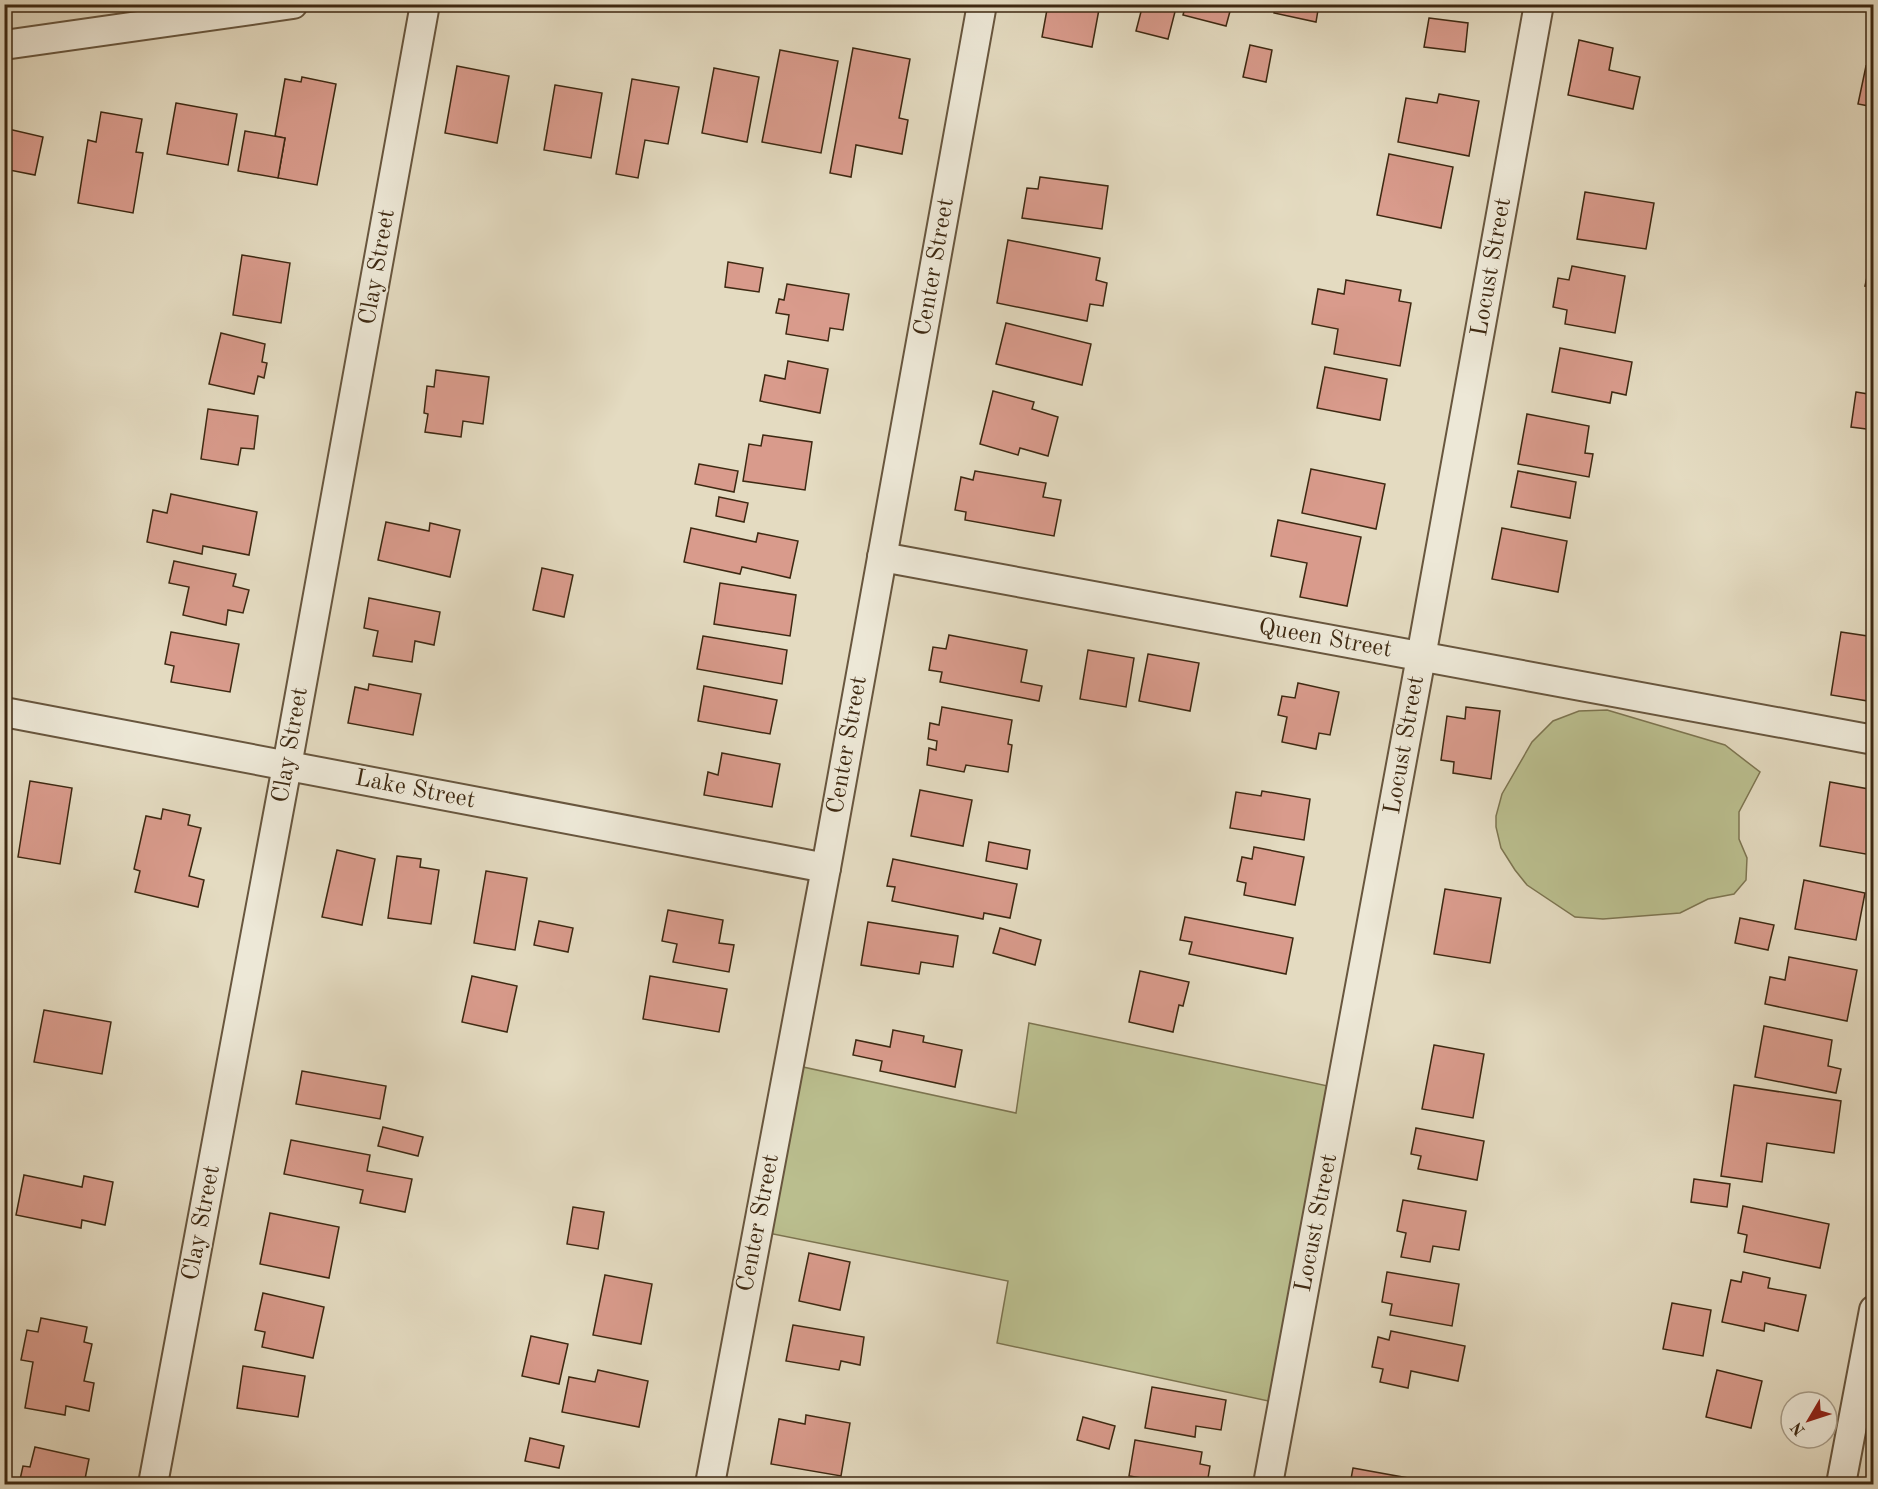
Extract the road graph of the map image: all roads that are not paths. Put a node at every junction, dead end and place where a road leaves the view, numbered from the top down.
1 (293, 4) edge
2 (425, 4) edge
3 (982, 4) edge
4 (1539, 4) edge
5 (4, 45) edge
6 (882, 557) junction
7 (1422, 657) junction
8 (4, 712) edge
9 (1874, 740) edge
10 (287, 766) junction
11 (826, 868) junction
12 (1872, 1324) edge
13 (153, 1485) edge
14 (710, 1485) edge
15 (1268, 1485) edge
16 (1842, 1485) edge

1 - 5 street
2 - 10 street, Clay Street
3 - 6 street, Center Street
4 - 7 street, Locust Street
6 - 7 street, Queen Street
6 - 11 street, Center Street
7 - 9 street, Queen Street
7 - 15 street, Locust Street
8 - 10 street, Lake Street
10 - 11 street, Lake Street
10 - 13 street, Clay Street
11 - 14 street, Center Street
12 - 16 street

